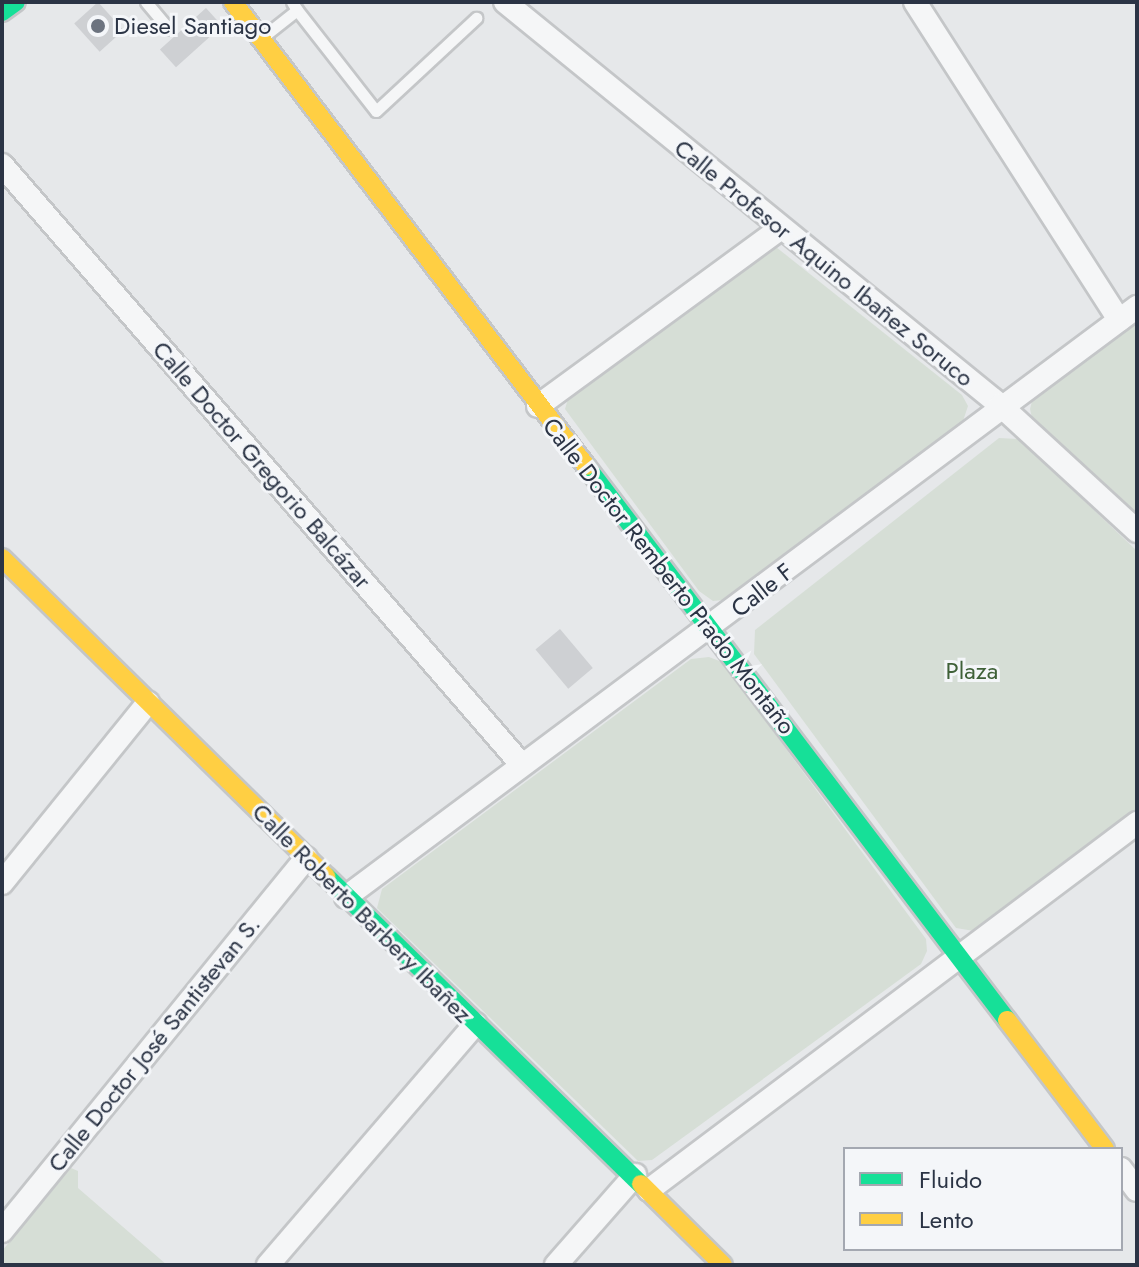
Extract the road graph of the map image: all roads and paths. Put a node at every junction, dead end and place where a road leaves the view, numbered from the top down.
1 (16, 2) edge
2 (146, 2) edge
3 (233, 2) edge
4 (505, 2) edge
5 (915, 2) edge
6 (295, 6) edge
7 (2, 12) edge
8 (476, 18) dead end
9 (169, 29) dead end
10 (261, 39) junction
11 (2, 165) edge
12 (781, 228) junction
13 (1128, 313) edge
14 (1000, 405) junction
15 (538, 406) junction
16 (1137, 531) edge
17 (2, 558) edge
18 (712, 628) junction
19 (148, 703) junction
20 (521, 764) junction
21 (1137, 823) edge
22 (306, 858) junction
23 (2, 883) edge
24 (346, 897) junction
25 (955, 956) junction
26 (475, 1024) junction
27 (1103, 1147) edge
28 (1123, 1172) edge
29 (642, 1182) junction
30 (1137, 1190) edge
31 (4, 1225) edge
32 (268, 1265) edge
33 (556, 1265) edge
34 (723, 1265) edge

1 - 7 main road
2 - 9 lane
3 - 10 main road, Calle Doctor Remberto Prado Montaño
4 - 12 street, Calle Profesor Aquino Ibañez Soruco
5 - 13 street
6 - 8 lane
6 - 10 lane
10 - 15 main road, Calle Doctor Remberto Prado Montaño
11 - 20 street, Calle Doctor Gregorio Balcázar
12 - 14 street, Calle Profesor Aquino Ibañez Soruco
12 - 15 street
13 - 14 street, Calle F
14 - 16 street, Calle Profesor Aquino Ibañez Soruco
14 - 18 street, Calle F
15 - 18 main road, Calle Doctor Remberto Prado Montaño
17 - 19 main road, Calle Roberto Barbery Ibañez
18 - 20 street, Calle F
18 - 25 main road, Calle Doctor Remberto Prado Montaño
19 - 22 main road, Calle Roberto Barbery Ibañez
19 - 23 street
20 - 24 street, Calle F
21 - 25 street
22 - 24 main road, Calle Roberto Barbery Ibañez
22 - 31 street, Calle Doctor José Santistevan S.
24 - 26 main road, Calle Roberto Barbery Ibañez
25 - 27 main road, Calle Doctor Remberto Prado Montaño
25 - 29 street
26 - 29 main road, Calle Roberto Barbery Ibañez
26 - 32 street
28 - 30 street
29 - 33 street
29 - 34 main road, Calle Roberto Barbery Ibañez

